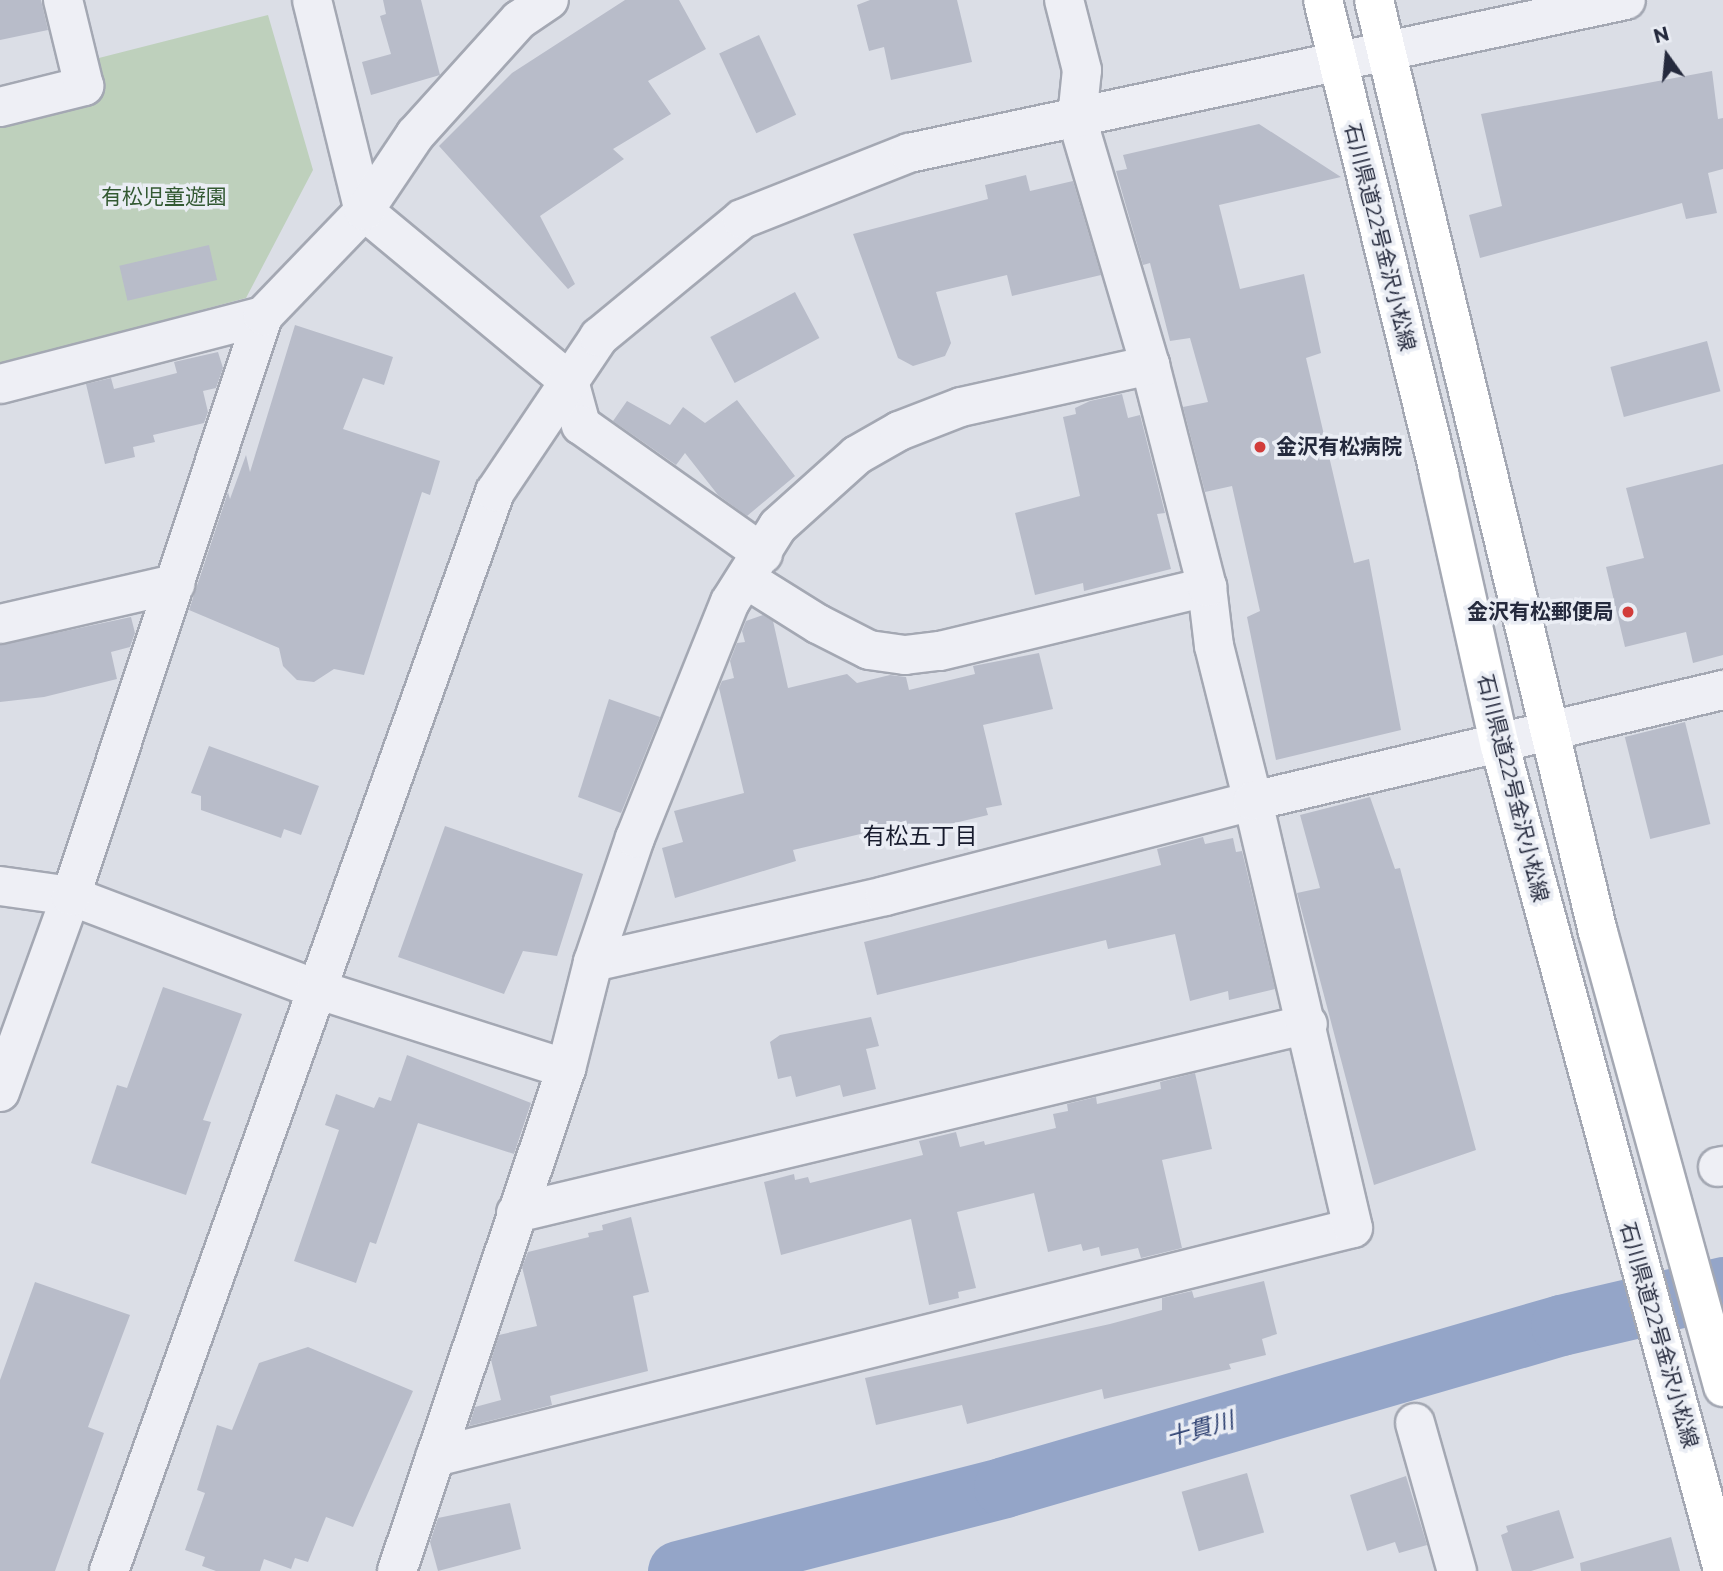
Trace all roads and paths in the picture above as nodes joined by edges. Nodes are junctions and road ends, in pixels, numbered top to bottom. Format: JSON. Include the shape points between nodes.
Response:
{"nodes":[{"id":1,"x":63,"y":0,"type":"edge"},
{"id":2,"x":312,"y":0,"type":"edge"},
{"id":3,"x":549,"y":0,"type":"edge"},
{"id":4,"x":1064,"y":0,"type":"edge"},
{"id":5,"x":1324,"y":0,"type":"edge"},
{"id":6,"x":1374,"y":0,"type":"edge"},
{"id":7,"x":1626,"y":0,"type":"edge"},
{"id":8,"x":1386,"y":51,"type":"junction"},
{"id":9,"x":1338,"y":62,"type":"junction"},
{"id":10,"x":0,"y":107,"type":"edge"},
{"id":11,"x":1077,"y":118,"type":"junction"},
{"id":12,"x":364,"y":211,"type":"junction"},
{"id":13,"x":263,"y":316,"type":"junction"},
{"id":14,"x":1150,"y":365,"type":"junction"},
{"id":15,"x":569,"y":381,"type":"junction"},
{"id":16,"x":0,"y":384,"type":"edge"},
{"id":17,"x":755,"y":566,"type":"junction"},
{"id":18,"x":175,"y":584,"type":"junction"},
{"id":19,"x":1207,"y":587,"type":"junction"},
{"id":20,"x":0,"y":624,"type":"edge"},
{"id":21,"x":1723,"y":691,"type":"edge"},
{"id":22,"x":1552,"y":732,"type":"junction"},
{"id":23,"x":1500,"y":746,"type":"junction"},
{"id":24,"x":1253,"y":801,"type":"junction"},
{"id":25,"x":0,"y":886,"type":"edge"},
{"id":26,"x":71,"y":896,"type":"junction"},
{"id":27,"x":593,"y":962,"type":"junction"},
{"id":28,"x":316,"y":989,"type":"junction"},
{"id":29,"x":1308,"y":1024,"type":"junction"},
{"id":30,"x":566,"y":1069,"type":"junction"},
{"id":31,"x":0,"y":1092,"type":"edge"},
{"id":32,"x":516,"y":1213,"type":"junction"},
{"id":33,"x":1723,"y":1387,"type":"edge"},
{"id":34,"x":1415,"y":1423,"type":"dead end"},
{"id":35,"x":435,"y":1457,"type":"junction"},
{"id":36,"x":1450,"y":1569,"type":"edge"},
{"id":37,"x":1723,"y":1570,"type":"edge"},
{"id":38,"x":108,"y":1571,"type":"edge"},
{"id":39,"x":397,"y":1571,"type":"edge"}],
"edges":[{"from":1,"to":10,"type":"street","via":[[84,86]]},
{"from":2,"to":12,"type":"street"},
{"from":3,"to":12,"type":"street","via":[[519,20],[415,135]]},
{"from":4,"to":11,"type":"street","via":[[1082,70]]},
{"from":5,"to":9,"type":"main road","name":"石川県道22号金沢小松線"},
{"from":6,"to":8,"type":"main road"},
{"from":7,"to":8,"type":"street"},
{"from":8,"to":9,"type":"street"},
{"from":8,"to":22,"type":"main road"},
{"from":9,"to":11,"type":"street"},
{"from":9,"to":23,"type":"main road","name":"石川県道22号金沢小松線"},
{"from":11,"to":14,"type":"street"},
{"from":11,"to":15,"type":"street","via":[[909,153],[742,219],[599,337]]},
{"from":12,"to":13,"type":"street"},
{"from":12,"to":15,"type":"street"},
{"from":13,"to":16,"type":"street"},
{"from":13,"to":18,"type":"street"},
{"from":14,"to":17,"type":"street","via":[[961,407],[899,432],[857,455],[778,526]]},
{"from":14,"to":19,"type":"street"},
{"from":15,"to":17,"type":"street","via":[[581,425]]},
{"from":15,"to":28,"type":"street","via":[[495,492]]},
{"from":17,"to":19,"type":"street","via":[[818,624],[869,650],[905,655],[940,651]]},
{"from":17,"to":27,"type":"street","via":[[720,627],[635,838]]},
{"from":18,"to":20,"type":"street"},
{"from":18,"to":26,"type":"street"},
{"from":19,"to":24,"type":"street","via":[[1214,646]]},
{"from":21,"to":22,"type":"street"},
{"from":22,"to":23,"type":"street"},
{"from":22,"to":33,"type":"main road","via":[[1598,932]]},
{"from":23,"to":24,"type":"street"},
{"from":23,"to":37,"type":"main road","name":"石川県道22号金沢小松線"},
{"from":24,"to":27,"type":"street","via":[[885,896]]},
{"from":24,"to":29,"type":"street"},
{"from":25,"to":26,"type":"street"},
{"from":26,"to":28,"type":"street"},
{"from":26,"to":31,"type":"street"},
{"from":27,"to":30,"type":"street"},
{"from":28,"to":30,"type":"street"},
{"from":28,"to":38,"type":"street"},
{"from":29,"to":32,"type":"street"},
{"from":29,"to":35,"type":"street","via":[[1353,1228]]},
{"from":30,"to":32,"type":"street"},
{"from":32,"to":35,"type":"street"},
{"from":34,"to":36,"type":"street"},
{"from":35,"to":39,"type":"street"}]}
